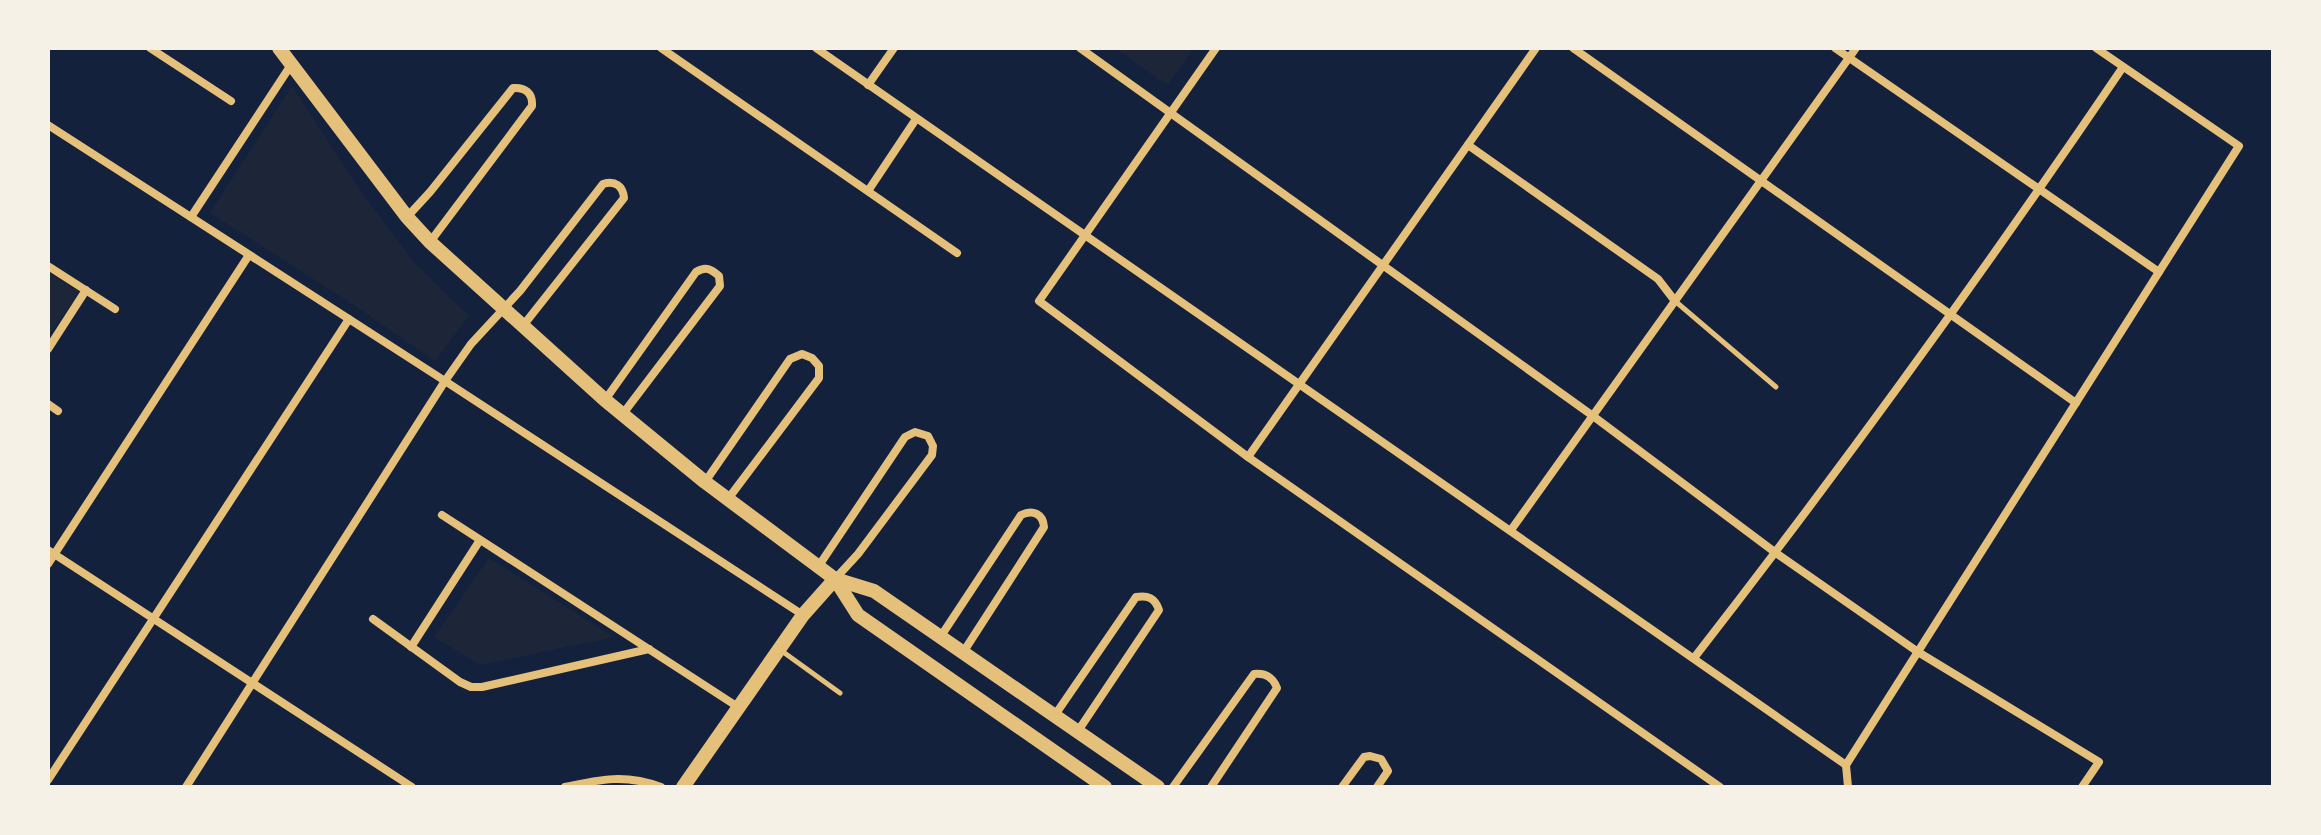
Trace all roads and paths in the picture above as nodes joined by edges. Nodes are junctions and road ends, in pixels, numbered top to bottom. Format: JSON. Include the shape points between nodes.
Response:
{"nodes":[{"id":1,"x":150,"y":48,"type":"edge"},
{"id":2,"x":279,"y":48,"type":"edge"},
{"id":3,"x":661,"y":48,"type":"edge"},
{"id":4,"x":816,"y":48,"type":"edge"},
{"id":5,"x":894,"y":48,"type":"edge"},
{"id":6,"x":1080,"y":48,"type":"edge"},
{"id":7,"x":1216,"y":48,"type":"edge"},
{"id":8,"x":1536,"y":48,"type":"edge"},
{"id":9,"x":1573,"y":48,"type":"edge"},
{"id":10,"x":1835,"y":48,"type":"edge"},
{"id":11,"x":1856,"y":48,"type":"edge"},
{"id":12,"x":2096,"y":48,"type":"edge"},
{"id":13,"x":1849,"y":58,"type":"junction"},
{"id":14,"x":291,"y":65,"type":"junction"},
{"id":15,"x":2123,"y":67,"type":"junction"},
{"id":16,"x":868,"y":85,"type":"junction"},
{"id":17,"x":231,"y":101,"type":"dead end"},
{"id":18,"x":1172,"y":112,"type":"junction"},
{"id":19,"x":916,"y":119,"type":"junction"},
{"id":20,"x":48,"y":125,"type":"edge"},
{"id":21,"x":1468,"y":145,"type":"junction"},
{"id":22,"x":1761,"y":181,"type":"junction"},
{"id":23,"x":868,"y":191,"type":"junction"},
{"id":24,"x":2039,"y":191,"type":"junction"},
{"id":25,"x":191,"y":217,"type":"junction"},
{"id":26,"x":407,"y":217,"type":"junction"},
{"id":27,"x":1084,"y":237,"type":"junction"},
{"id":28,"x":430,"y":242,"type":"junction"},
{"id":29,"x":957,"y":253,"type":"dead end"},
{"id":30,"x":249,"y":255,"type":"junction"},
{"id":31,"x":1383,"y":265,"type":"junction"},
{"id":32,"x":48,"y":266,"type":"edge"},
{"id":33,"x":2159,"y":272,"type":"junction"},
{"id":34,"x":86,"y":290,"type":"junction"},
{"id":35,"x":1675,"y":301,"type":"junction"},
{"id":36,"x":115,"y":309,"type":"dead end"},
{"id":37,"x":502,"y":309,"type":"junction"},
{"id":38,"x":1952,"y":315,"type":"junction"},
{"id":39,"x":349,"y":319,"type":"junction"},
{"id":40,"x":522,"y":327,"type":"junction"},
{"id":41,"x":48,"y":349,"type":"edge"},
{"id":42,"x":445,"y":381,"type":"junction"},
{"id":43,"x":1300,"y":384,"type":"junction"},
{"id":44,"x":1776,"y":387,"type":"dead end"},
{"id":45,"x":605,"y":400,"type":"junction"},
{"id":46,"x":2076,"y":403,"type":"junction"},
{"id":47,"x":48,"y":404,"type":"edge"},
{"id":48,"x":58,"y":411,"type":"dead end"},
{"id":49,"x":622,"y":415,"type":"junction"},
{"id":50,"x":1593,"y":416,"type":"junction"},
{"id":51,"x":1248,"y":457,"type":"junction"},
{"id":52,"x":705,"y":482,"type":"junction"},
{"id":53,"x":728,"y":499,"type":"junction"},
{"id":54,"x":442,"y":515,"type":"dead end"},
{"id":55,"x":1511,"y":530,"type":"junction"},
{"id":56,"x":480,"y":540,"type":"junction"},
{"id":57,"x":51,"y":552,"type":"edge"},
{"id":58,"x":1776,"y":553,"type":"junction"},
{"id":59,"x":48,"y":564,"type":"edge"},
{"id":60,"x":818,"y":567,"type":"junction"},
{"id":61,"x":835,"y":579,"type":"junction"},
{"id":62,"x":803,"y":615,"type":"junction"},
{"id":63,"x":154,"y":619,"type":"junction"},
{"id":64,"x":373,"y":619,"type":"dead end"},
{"id":65,"x":941,"y":636,"type":"junction"},
{"id":66,"x":411,"y":647,"type":"junction"},
{"id":67,"x":779,"y":648,"type":"junction"},
{"id":68,"x":649,"y":649,"type":"junction"},
{"id":69,"x":964,"y":651,"type":"junction"},
{"id":70,"x":1918,"y":652,"type":"junction"},
{"id":71,"x":1694,"y":658,"type":"junction"},
{"id":72,"x":254,"y":682,"type":"junction"},
{"id":73,"x":840,"y":693,"type":"dead end"},
{"id":74,"x":738,"y":707,"type":"junction"},
{"id":75,"x":1055,"y":715,"type":"junction"},
{"id":76,"x":1078,"y":731,"type":"junction"},
{"id":77,"x":1846,"y":765,"type":"junction"},
{"id":78,"x":48,"y":780,"type":"edge"},
{"id":79,"x":1175,"y":784,"type":"edge"},
{"id":80,"x":186,"y":787,"type":"edge"},
{"id":81,"x":412,"y":787,"type":"edge"},
{"id":82,"x":565,"y":787,"type":"edge"},
{"id":83,"x":661,"y":787,"type":"edge"},
{"id":84,"x":683,"y":787,"type":"edge"},
{"id":85,"x":1105,"y":787,"type":"edge"},
{"id":86,"x":1158,"y":787,"type":"edge"},
{"id":87,"x":1211,"y":787,"type":"edge"},
{"id":88,"x":1342,"y":787,"type":"edge"},
{"id":89,"x":1377,"y":787,"type":"edge"},
{"id":90,"x":1720,"y":787,"type":"edge"},
{"id":91,"x":1848,"y":787,"type":"edge"},
{"id":92,"x":2082,"y":787,"type":"edge"}],
"edges":[{"from":1,"to":17,"type":"street"},
{"from":2,"to":14,"type":"street"},
{"from":3,"to":23,"type":"street"},
{"from":4,"to":16,"type":"street"},
{"from":5,"to":16,"type":"street"},
{"from":6,"to":18,"type":"street"},
{"from":7,"to":18,"type":"street"},
{"from":8,"to":21,"type":"street"},
{"from":9,"to":22,"type":"street"},
{"from":10,"to":13,"type":"street"},
{"from":11,"to":13,"type":"street"},
{"from":12,"to":15,"type":"street"},
{"from":13,"to":22,"type":"street"},
{"from":13,"to":24,"type":"street"},
{"from":14,"to":25,"type":"street"},
{"from":14,"to":26,"type":"street"},
{"from":15,"to":24,"type":"street"},
{"from":15,"to":33,"type":"street","via":[[2239,146]]},
{"from":16,"to":19,"type":"street"},
{"from":18,"to":27,"type":"street"},
{"from":18,"to":31,"type":"street"},
{"from":19,"to":23,"type":"street"},
{"from":19,"to":27,"type":"street"},
{"from":20,"to":25,"type":"street"},
{"from":21,"to":31,"type":"street"},
{"from":21,"to":35,"type":"street","via":[[1658,279]]},
{"from":22,"to":35,"type":"street"},
{"from":22,"to":38,"type":"street"},
{"from":23,"to":29,"type":"street"},
{"from":24,"to":33,"type":"street"},
{"from":24,"to":38,"type":"street"},
{"from":25,"to":30,"type":"street"},
{"from":26,"to":28,"type":"street"},
{"from":26,"to":28,"type":"street","via":[[513,88],[529,92],[532,106]]},
{"from":27,"to":43,"type":"street"},
{"from":27,"to":51,"type":"street","via":[[1039,301]]},
{"from":28,"to":37,"type":"street"},
{"from":30,"to":39,"type":"street"},
{"from":30,"to":57,"type":"street"},
{"from":31,"to":43,"type":"street"},
{"from":31,"to":50,"type":"street"},
{"from":32,"to":34,"type":"street"},
{"from":33,"to":46,"type":"street"},
{"from":34,"to":36,"type":"street"},
{"from":34,"to":41,"type":"street"},
{"from":35,"to":44,"type":"lane"},
{"from":35,"to":50,"type":"street"},
{"from":37,"to":40,"type":"street"},
{"from":37,"to":40,"type":"street","via":[[603,184],[618,184],[624,198]]},
{"from":37,"to":42,"type":"street"},
{"from":38,"to":46,"type":"street"},
{"from":38,"to":58,"type":"street"},
{"from":39,"to":42,"type":"street"},
{"from":39,"to":63,"type":"street"},
{"from":40,"to":45,"type":"street"},
{"from":42,"to":62,"type":"street"},
{"from":42,"to":72,"type":"street"},
{"from":43,"to":51,"type":"street"},
{"from":43,"to":55,"type":"street"},
{"from":45,"to":49,"type":"street"},
{"from":45,"to":49,"type":"street","via":[[696,272],[711,269],[720,286]]},
{"from":46,"to":70,"type":"street"},
{"from":47,"to":48,"type":"street"},
{"from":49,"to":52,"type":"street"},
{"from":50,"to":55,"type":"street"},
{"from":50,"to":58,"type":"street"},
{"from":51,"to":90,"type":"street"},
{"from":52,"to":53,"type":"street"},
{"from":52,"to":53,"type":"street","via":[[790,359],[802,354],[812,358],[819,378]]},
{"from":53,"to":60,"type":"street"},
{"from":54,"to":56,"type":"street"},
{"from":55,"to":71,"type":"street"},
{"from":56,"to":66,"type":"street"},
{"from":56,"to":68,"type":"street"},
{"from":57,"to":59,"type":"street"},
{"from":57,"to":63,"type":"street"},
{"from":58,"to":70,"type":"street"},
{"from":58,"to":71,"type":"street"},
{"from":60,"to":61,"type":"street"},
{"from":60,"to":61,"type":"street","via":[[905,437],[915,432],[928,436],[932,455]]},
{"from":61,"to":62,"type":"street"},
{"from":61,"to":65,"type":"street","via":[[874,591]]},
{"from":61,"to":85,"type":"street","via":[[858,615]]},
{"from":62,"to":67,"type":"street"},
{"from":63,"to":72,"type":"street"},
{"from":63,"to":78,"type":"street"},
{"from":64,"to":66,"type":"street"},
{"from":65,"to":69,"type":"street"},
{"from":65,"to":69,"type":"street","via":[[1021,515],[1037,513],[1044,527]]},
{"from":66,"to":68,"type":"street","via":[[471,687]]},
{"from":67,"to":73,"type":"lane"},
{"from":67,"to":74,"type":"street"},
{"from":68,"to":74,"type":"street"},
{"from":69,"to":75,"type":"street"},
{"from":70,"to":77,"type":"street"},
{"from":70,"to":92,"type":"street","via":[[2099,762]]},
{"from":71,"to":77,"type":"street"},
{"from":72,"to":80,"type":"street"},
{"from":72,"to":81,"type":"street"},
{"from":74,"to":84,"type":"street"},
{"from":75,"to":76,"type":"street"},
{"from":75,"to":76,"type":"street","via":[[1136,597],[1151,597],[1159,610]]},
{"from":76,"to":86,"type":"street"},
{"from":77,"to":91,"type":"street"},
{"from":79,"to":87,"type":"street","via":[[1254,674],[1268,676],[1277,688]]},
{"from":82,"to":83,"type":"street","via":[[618,777]]},
{"from":88,"to":89,"type":"street","via":[[1370,756],[1381,759],[1388,771]]}]}
